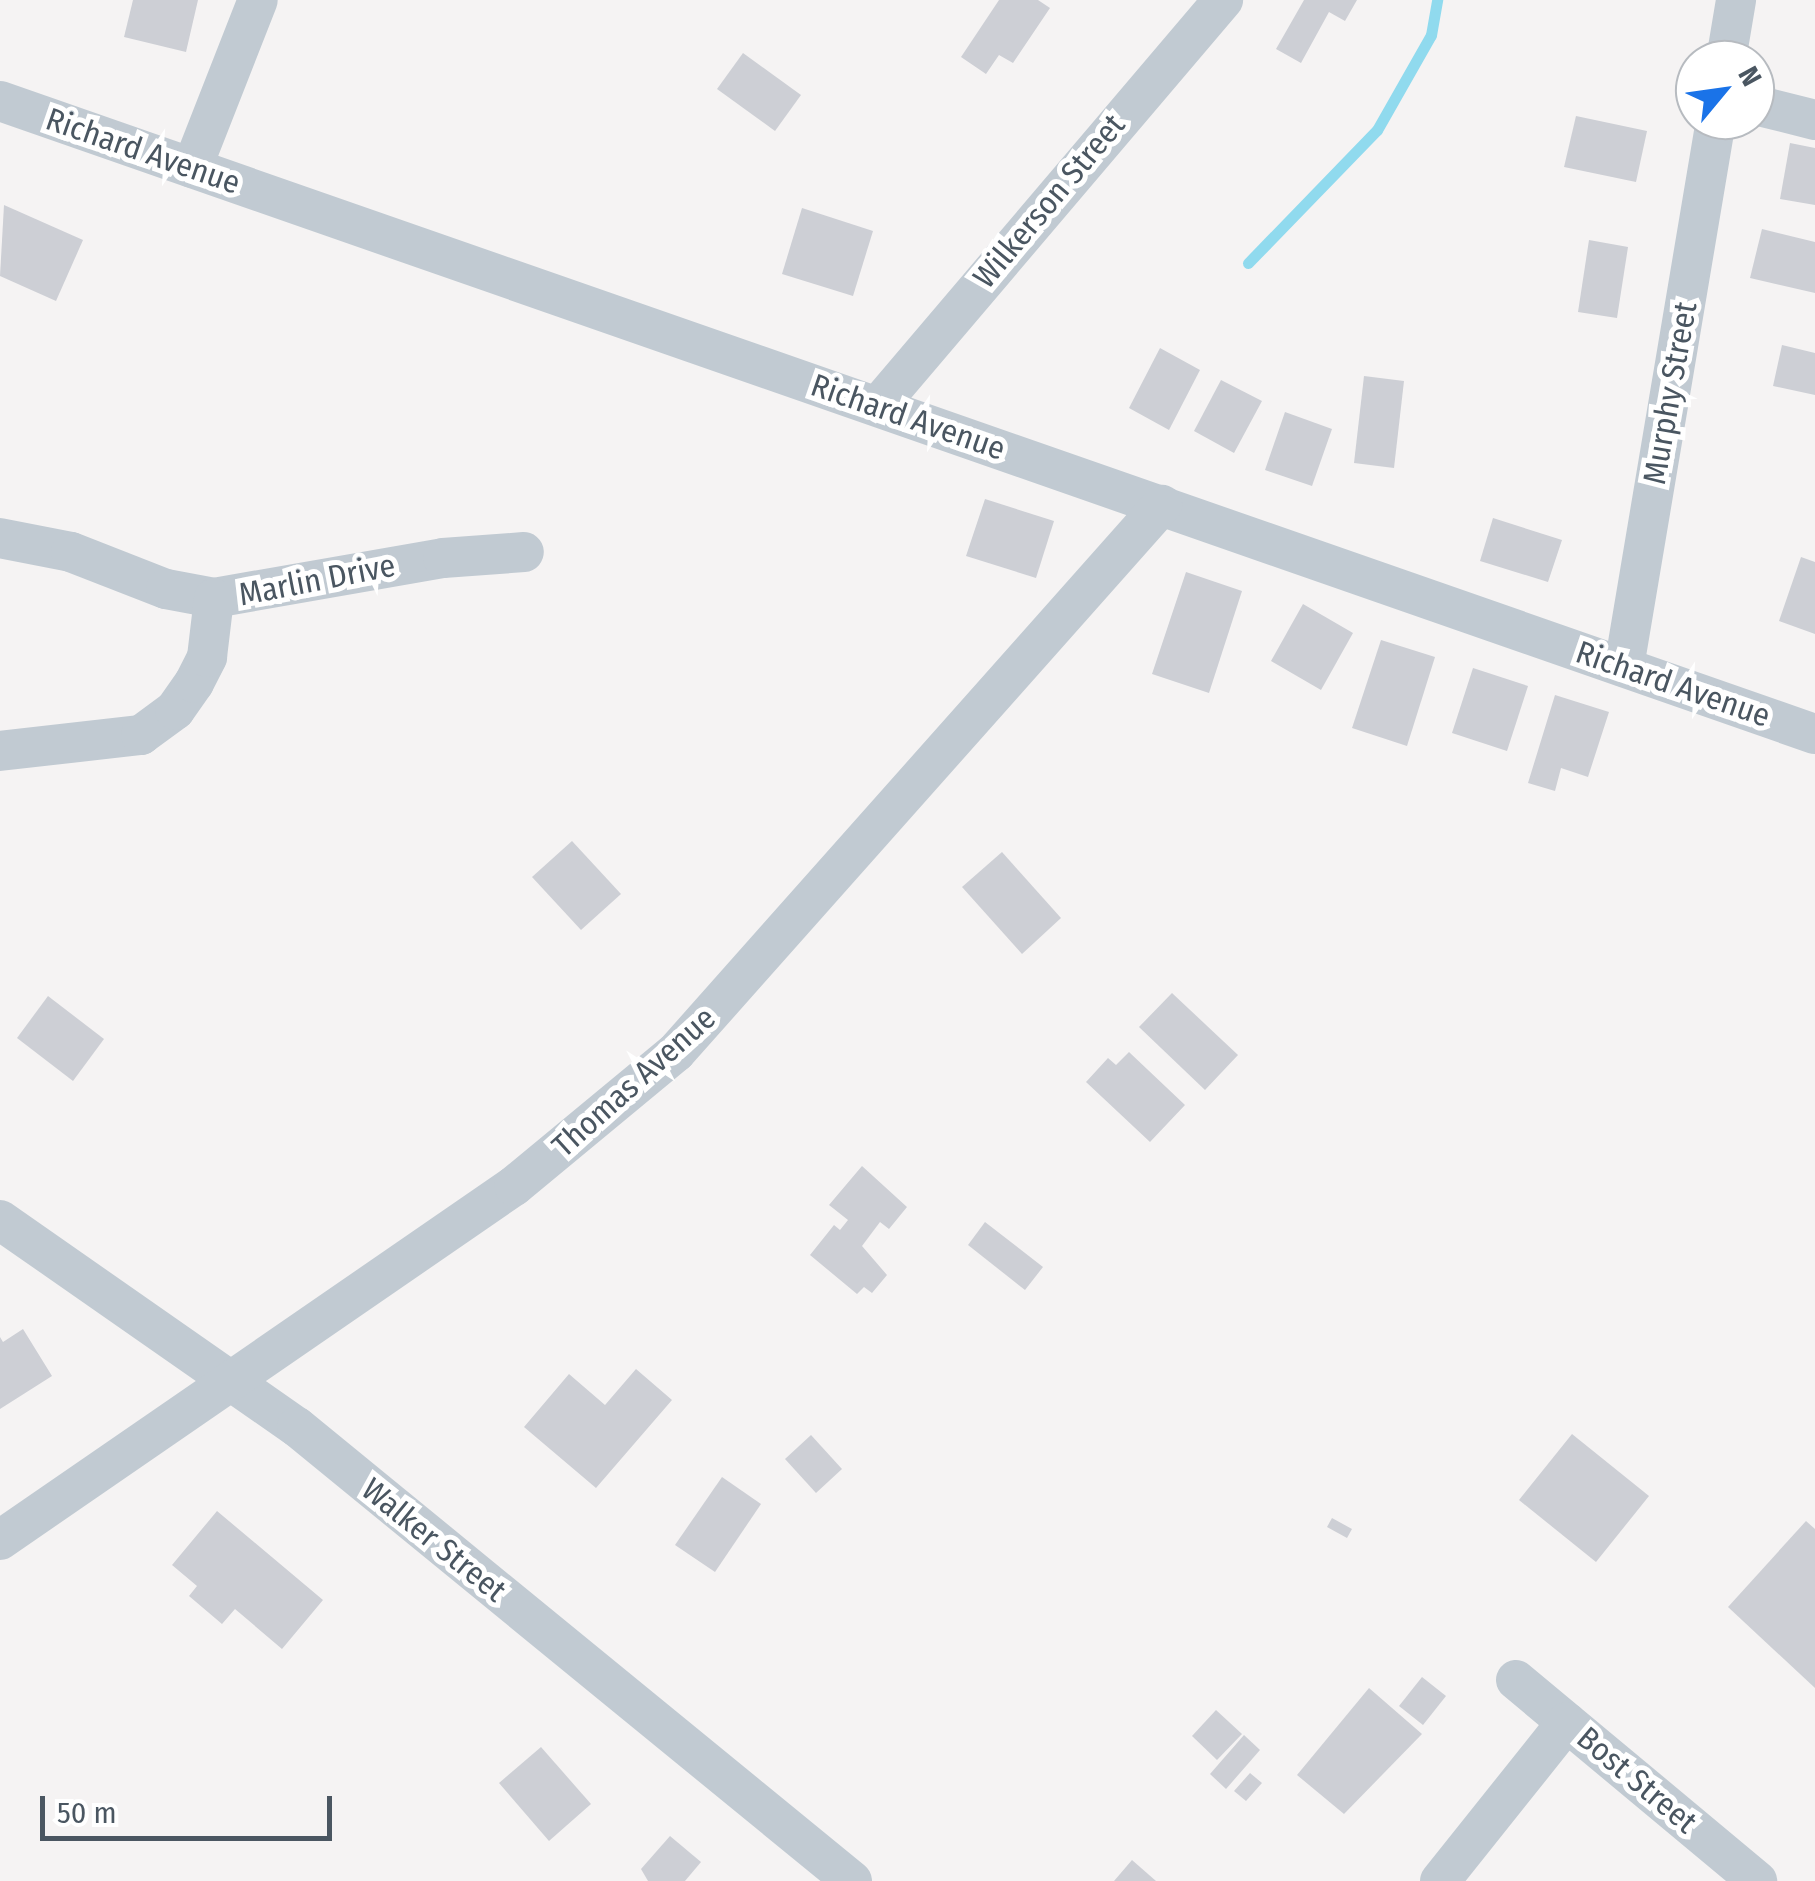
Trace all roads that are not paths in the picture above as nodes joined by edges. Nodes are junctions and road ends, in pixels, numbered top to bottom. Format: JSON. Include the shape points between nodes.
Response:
{"nodes":[{"id":1,"x":258,"y":0,"type":"edge"},
{"id":2,"x":1223,"y":0,"type":"edge"},
{"id":3,"x":1736,"y":0,"type":"edge"},
{"id":4,"x":1729,"y":40,"type":"edge"},
{"id":5,"x":0,"y":101,"type":"edge"},
{"id":6,"x":1775,"y":111,"type":"edge"},
{"id":7,"x":1815,"y":120,"type":"edge"},
{"id":8,"x":1713,"y":140,"type":"edge"},
{"id":9,"x":192,"y":168,"type":"junction"},
{"id":10,"x":878,"y":406,"type":"junction"},
{"id":11,"x":1162,"y":505,"type":"junction"},
{"id":12,"x":0,"y":538,"type":"edge"},
{"id":13,"x":524,"y":552,"type":"dead end"},
{"id":14,"x":214,"y":598,"type":"junction"},
{"id":15,"x":1624,"y":666,"type":"junction"},
{"id":16,"x":1815,"y":734,"type":"edge"},
{"id":17,"x":0,"y":751,"type":"edge"},
{"id":18,"x":0,"y":1220,"type":"edge"},
{"id":19,"x":227,"y":1380,"type":"junction"},
{"id":20,"x":0,"y":1540,"type":"edge"},
{"id":21,"x":1516,"y":1680,"type":"dead end"},
{"id":22,"x":1567,"y":1722,"type":"junction"},
{"id":23,"x":852,"y":1881,"type":"edge"},
{"id":24,"x":1440,"y":1881,"type":"edge"},
{"id":25,"x":1757,"y":1881,"type":"edge"}],
"edges":[{"from":1,"to":9,"type":"street"},
{"from":2,"to":10,"type":"street","name":"Wilkerson Street"},
{"from":3,"to":4,"type":"street"},
{"from":5,"to":9,"type":"street","name":"Richard Avenue"},
{"from":6,"to":7,"type":"street"},
{"from":8,"to":15,"type":"street","name":"Murphy Street"},
{"from":9,"to":10,"type":"street","name":"Richard Avenue"},
{"from":10,"to":11,"type":"street","name":"Richard Avenue"},
{"from":11,"to":15,"type":"street","name":"Richard Avenue"},
{"from":11,"to":19,"type":"street","name":"Thomas Avenue","via":[[676,1052],[514,1186]]},
{"from":12,"to":14,"type":"street","name":"Marlin Drive","via":[[71,552],[166,589]]},
{"from":13,"to":14,"type":"street","name":"Marlin Drive","via":[[393,566]]},
{"from":14,"to":17,"type":"street","via":[[206,657],[194,683],[175,710],[141,735]]},
{"from":15,"to":16,"type":"street","name":"Richard Avenue"},
{"from":18,"to":19,"type":"street","name":"Walker Street"},
{"from":19,"to":20,"type":"street","name":"Thomas Avenue"},
{"from":19,"to":23,"type":"street","name":"Walker Street","via":[[297,1428]]},
{"from":21,"to":22,"type":"street","name":"Bost Street"},
{"from":22,"to":24,"type":"street"},
{"from":22,"to":25,"type":"street","name":"Bost Street"}]}
